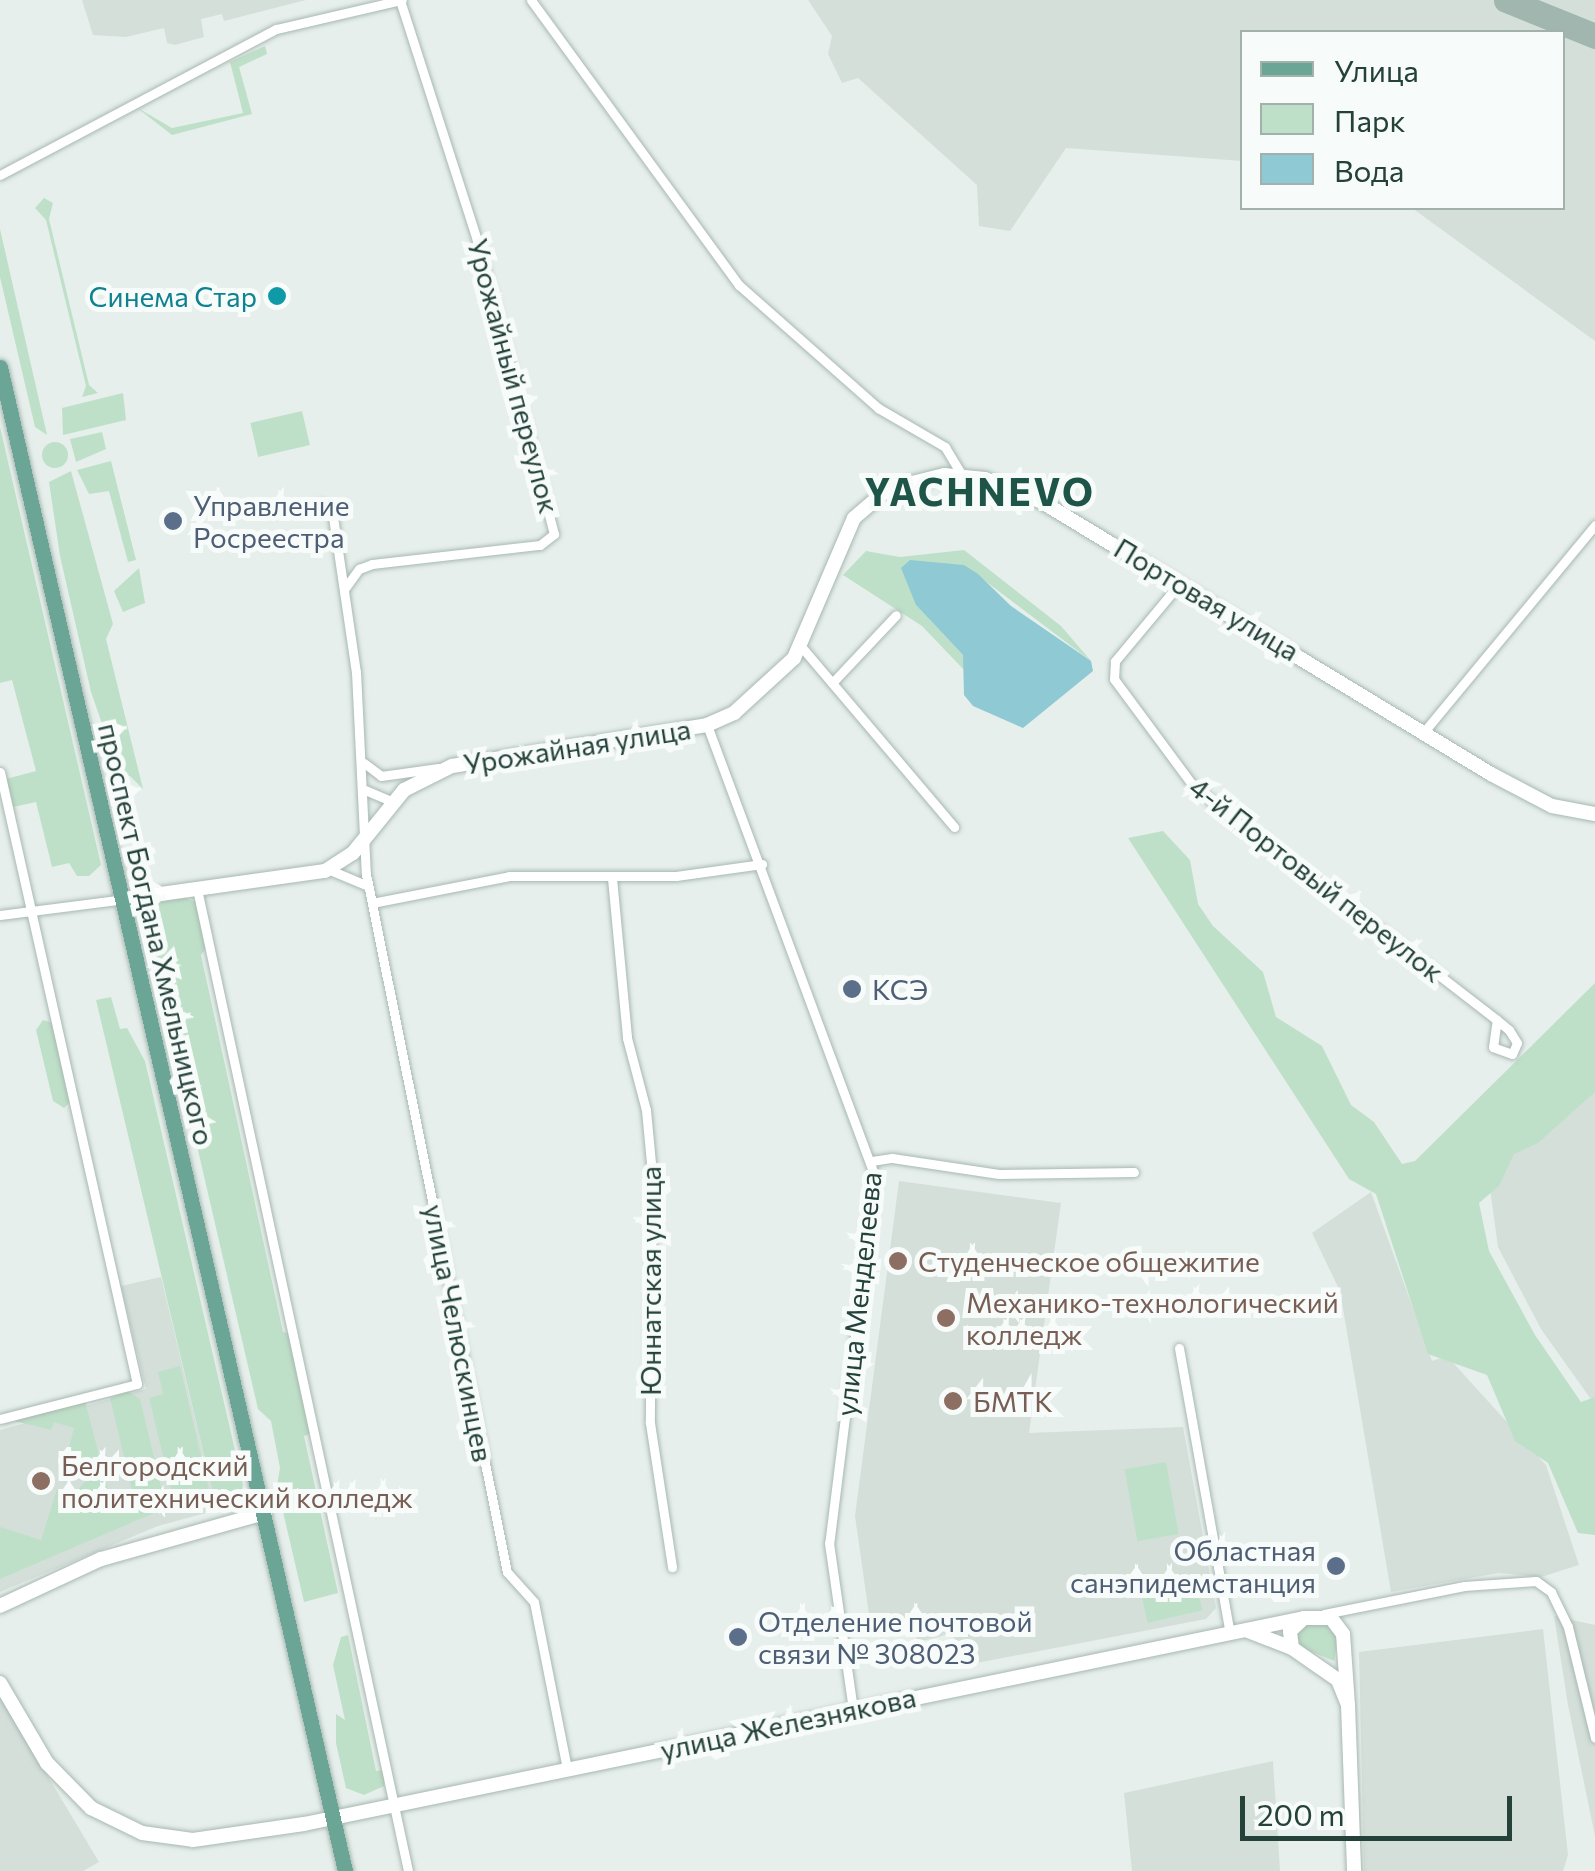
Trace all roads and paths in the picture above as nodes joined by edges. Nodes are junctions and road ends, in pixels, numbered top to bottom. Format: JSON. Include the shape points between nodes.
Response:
{"nodes":[{"id":1,"x":401,"y":0,"type":"edge"},
{"id":2,"x":531,"y":0,"type":"edge"},
{"id":3,"x":0,"y":175,"type":"edge"},
{"id":4,"x":0,"y":366,"type":"edge"},
{"id":5,"x":962,"y":474,"type":"junction"},
{"id":6,"x":321,"y":504,"type":"dead end"},
{"id":7,"x":1595,"y":524,"type":"edge"},
{"id":8,"x":1181,"y":581,"type":"junction"},
{"id":9,"x":344,"y":590,"type":"junction"},
{"id":10,"x":896,"y":615,"type":"dead end"},
{"id":11,"x":799,"y":644,"type":"junction"},
{"id":12,"x":832,"y":683,"type":"junction"},
{"id":13,"x":706,"y":725,"type":"junction"},
{"id":14,"x":1423,"y":732,"type":"junction"},
{"id":15,"x":363,"y":760,"type":"junction"},
{"id":16,"x":452,"y":766,"type":"junction"},
{"id":17,"x":0,"y":772,"type":"edge"},
{"id":18,"x":365,"y":790,"type":"junction"},
{"id":19,"x":391,"y":801,"type":"junction"},
{"id":20,"x":1595,"y":814,"type":"edge"},
{"id":21,"x":954,"y":827,"type":"dead end"},
{"id":22,"x":366,"y":831,"type":"junction"},
{"id":23,"x":346,"y":860,"type":"junction"},
{"id":24,"x":762,"y":864,"type":"junction"},
{"id":25,"x":325,"y":870,"type":"junction"},
{"id":26,"x":612,"y":878,"type":"junction"},
{"id":27,"x":367,"y":880,"type":"junction"},
{"id":28,"x":197,"y":889,"type":"junction"},
{"id":29,"x":125,"y":900,"type":"junction"},
{"id":30,"x":372,"y":903,"type":"junction"},
{"id":31,"x":31,"y":908,"type":"junction"},
{"id":32,"x":0,"y":916,"type":"edge"},
{"id":33,"x":1496,"y":1020,"type":"dead end"},
{"id":34,"x":872,"y":1162,"type":"junction"},
{"id":35,"x":1134,"y":1172,"type":"dead end"},
{"id":36,"x":1179,"y":1348,"type":"dead end"},
{"id":37,"x":0,"y":1419,"type":"edge"},
{"id":38,"x":265,"y":1512,"type":"junction"},
{"id":39,"x":672,"y":1567,"type":"dead end"},
{"id":40,"x":0,"y":1606,"type":"edge"},
{"id":41,"x":1361,"y":1608,"type":"junction"},
{"id":42,"x":1311,"y":1616,"type":"junction"},
{"id":43,"x":1236,"y":1632,"type":"junction"},
{"id":44,"x":1343,"y":1634,"type":"junction"},
{"id":45,"x":1292,"y":1648,"type":"junction"},
{"id":46,"x":1345,"y":1652,"type":"junction"},
{"id":47,"x":1323,"y":1667,"type":"junction"},
{"id":48,"x":0,"y":1683,"type":"edge"},
{"id":49,"x":1348,"y":1705,"type":"junction"},
{"id":50,"x":853,"y":1710,"type":"junction"},
{"id":51,"x":1595,"y":1738,"type":"edge"},
{"id":52,"x":567,"y":1769,"type":"junction"},
{"id":53,"x":394,"y":1804,"type":"junction"},
{"id":54,"x":333,"y":1817,"type":"junction"},
{"id":55,"x":345,"y":1871,"type":"edge"},
{"id":56,"x":408,"y":1871,"type":"edge"},
{"id":57,"x":1354,"y":1871,"type":"edge"}],
"edges":[{"from":1,"to":3,"type":"street","via":[[276,30]]},
{"from":1,"to":9,"type":"street","name":"Урожайный переулок","via":[[477,240],[554,534],[540,545],[372,564]]},
{"from":2,"to":5,"type":"street","name":"Портовая улица","via":[[739,285],[878,408],[945,447]]},
{"from":4,"to":29,"type":"main road","name":"проспект Богдана Хмельницкого"},
{"from":5,"to":8,"type":"street","name":"Портовая улица","via":[[1042,502]]},
{"from":5,"to":11,"type":"street","name":"Урожайная улица","via":[[906,481],[854,518]]},
{"from":6,"to":9,"type":"street","via":[[332,510]]},
{"from":7,"to":14,"type":"street"},
{"from":8,"to":14,"type":"street","name":"Портовая улица"},
{"from":8,"to":33,"type":"street","name":"4-й Портовый переулок","via":[[1115,661],[1114,679],[1191,783]]},
{"from":9,"to":15,"type":"street"},
{"from":10,"to":12,"type":"street"},
{"from":11,"to":12,"type":"street"},
{"from":11,"to":13,"type":"street","name":"Урожайная улица","via":[[761,695]]},
{"from":12,"to":21,"type":"street"},
{"from":13,"to":16,"type":"street","name":"Урожайная улица"},
{"from":13,"to":24,"type":"street","name":"улица Менделеева"},
{"from":14,"to":20,"type":"street","name":"Портовая улица","via":[[1552,806]]},
{"from":15,"to":16,"type":"street","via":[[381,776]]},
{"from":15,"to":18,"type":"street","name":"улица Челюскинцев"},
{"from":16,"to":19,"type":"street","name":"Урожайная улица"},
{"from":17,"to":31,"type":"street"},
{"from":18,"to":19,"type":"street"},
{"from":18,"to":22,"type":"street","name":"улица Челюскинцев"},
{"from":19,"to":22,"type":"street","name":"Урожайная улица"},
{"from":22,"to":23,"type":"street","name":"Урожайная улица"},
{"from":22,"to":27,"type":"street","name":"улица Челюскинцев"},
{"from":23,"to":25,"type":"street","name":"Урожайная улица"},
{"from":23,"to":27,"type":"street"},
{"from":24,"to":26,"type":"street"},
{"from":24,"to":34,"type":"street","name":"улица Менделеева"},
{"from":25,"to":27,"type":"street"},
{"from":25,"to":28,"type":"street","name":"Урожайная улица"},
{"from":26,"to":30,"type":"street","via":[[508,876]]},
{"from":26,"to":39,"type":"street","name":"Юннатская улица","via":[[627,1038],[646,1110],[652,1173],[650,1423]]},
{"from":27,"to":30,"type":"street","name":"улица Челюскинцев"},
{"from":28,"to":29,"type":"street","name":"Урожайная улица"},
{"from":28,"to":53,"type":"street"},
{"from":29,"to":31,"type":"street"},
{"from":29,"to":38,"type":"main road","name":"проспект Богдана Хмельницкого"},
{"from":30,"to":52,"type":"street","name":"улица Челюскинцев","via":[[507,1572],[534,1602]]},
{"from":31,"to":32,"type":"street"},
{"from":31,"to":37,"type":"street","via":[[137,1384]]},
{"from":34,"to":35,"type":"street","via":[[892,1158],[999,1174]]},
{"from":34,"to":50,"type":"street","name":"улица Менделеева","via":[[876,1176],[829,1542]]},
{"from":36,"to":43,"type":"street"},
{"from":38,"to":40,"type":"street","via":[[101,1560]]},
{"from":38,"to":54,"type":"main road","name":"проспект Богдана Хмельницкого"},
{"from":41,"to":42,"type":"street","name":"улица Железнякова"},
{"from":41,"to":44,"type":"street"},
{"from":41,"to":51,"type":"street","name":"улица Железнякова","via":[[1502,1580],[1543,1584],[1568,1627]]},
{"from":42,"to":43,"type":"street","name":"улица Железнякова"},
{"from":42,"to":44,"type":"street","via":[[1339,1624]]},
{"from":42,"to":45,"type":"street","via":[[1290,1631]]},
{"from":43,"to":45,"type":"street"},
{"from":43,"to":50,"type":"street","name":"улица Железнякова"},
{"from":44,"to":46,"type":"street"},
{"from":45,"to":47,"type":"street"},
{"from":46,"to":47,"type":"street","via":[[1336,1665]]},
{"from":46,"to":49,"type":"street"},
{"from":47,"to":49,"type":"street"},
{"from":48,"to":54,"type":"street","name":"улица Железнякова","via":[[66,1787],[114,1824],[193,1840]]},
{"from":49,"to":57,"type":"street"},
{"from":50,"to":52,"type":"street","name":"улица Железнякова"},
{"from":52,"to":53,"type":"street","name":"улица Железнякова"},
{"from":53,"to":54,"type":"street","name":"улица Железнякова"},
{"from":53,"to":56,"type":"street"},
{"from":54,"to":55,"type":"main road","name":"проспект Богдана Хмельницкого"}]}
